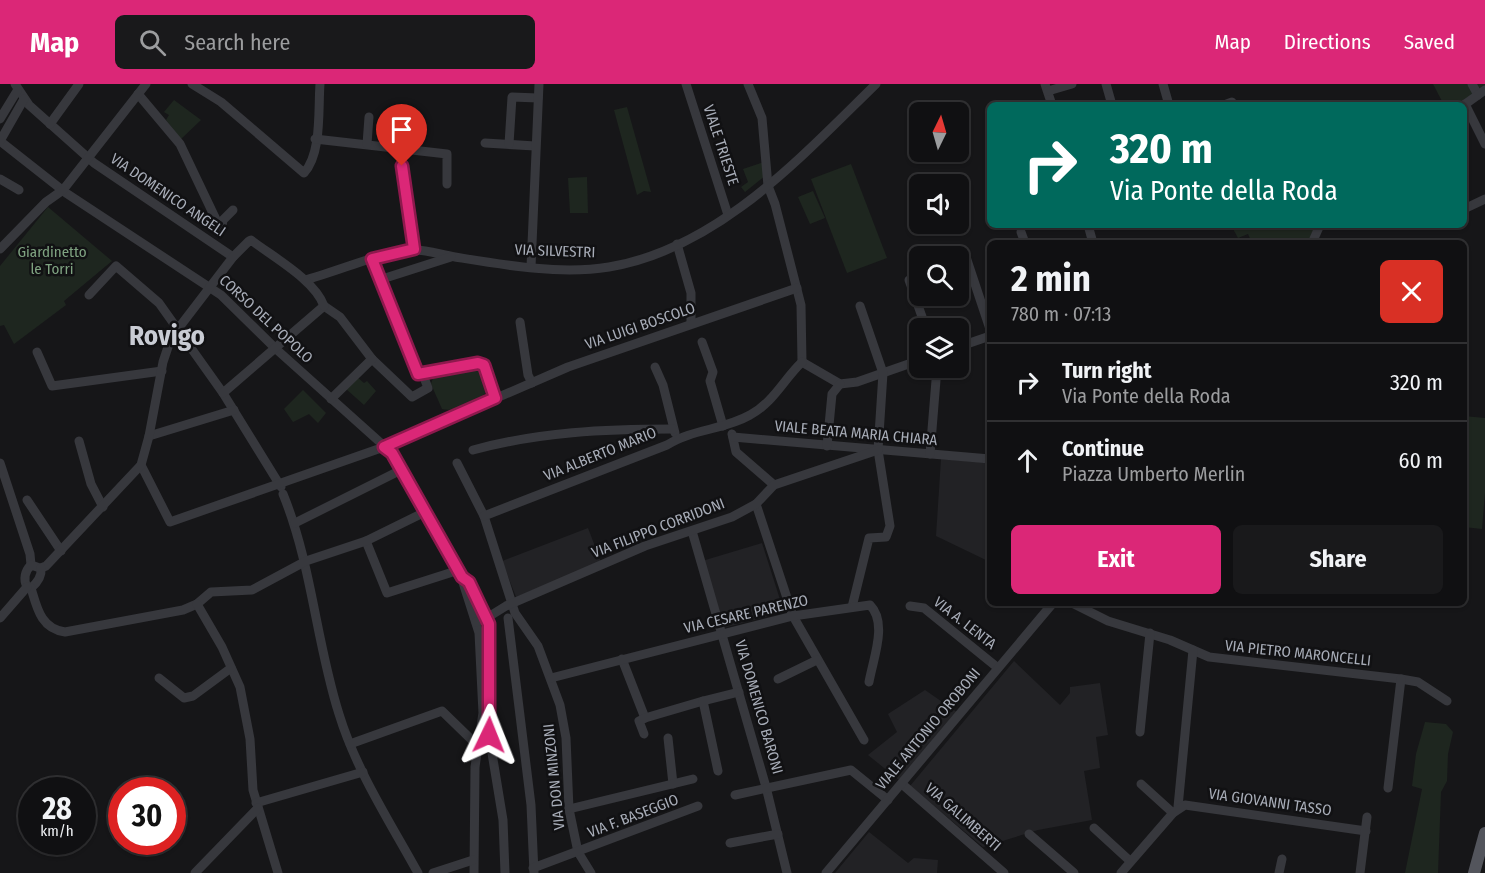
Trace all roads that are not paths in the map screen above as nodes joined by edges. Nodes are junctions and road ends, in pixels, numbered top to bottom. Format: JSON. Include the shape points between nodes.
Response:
{"nodes":[{"id":1,"x":79,"y":84,"type":"edge"},
{"id":2,"x":146,"y":84,"type":"edge"},
{"id":3,"x":192,"y":84,"type":"edge"},
{"id":4,"x":320,"y":84,"type":"edge"},
{"id":5,"x":539,"y":84,"type":"edge"},
{"id":6,"x":686,"y":84,"type":"edge"},
{"id":7,"x":748,"y":84,"type":"edge"},
{"id":8,"x":876,"y":84,"type":"edge"},
{"id":9,"x":1072,"y":84,"type":"edge"},
{"id":10,"x":1106,"y":84,"type":"edge"},
{"id":11,"x":1163,"y":84,"type":"edge"},
{"id":12,"x":1472,"y":84,"type":"edge"},
{"id":13,"x":16,"y":87,"type":"edge"},
{"id":14,"x":1047,"y":88,"type":"edge"},
{"id":15,"x":1481,"y":93,"type":"edge"},
{"id":16,"x":138,"y":94,"type":"junction"},
{"id":17,"x":538,"y":98,"type":"junction"},
{"id":18,"x":24,"y":99,"type":"junction"},
{"id":19,"x":1111,"y":102,"type":"edge"},
{"id":20,"x":1168,"y":102,"type":"edge"},
{"id":21,"x":1467,"y":103,"type":"edge"},
{"id":22,"x":1467,"y":108,"type":"edge"},
{"id":23,"x":369,"y":117,"type":"dead end"},
{"id":24,"x":0,"y":119,"type":"edge"},
{"id":25,"x":50,"y":124,"type":"junction"},
{"id":26,"x":315,"y":139,"type":"junction"},
{"id":27,"x":0,"y":141,"type":"edge"},
{"id":28,"x":485,"y":143,"type":"dead end"},
{"id":29,"x":367,"y":144,"type":"junction"},
{"id":30,"x":509,"y":144,"type":"junction"},
{"id":31,"x":1485,"y":144,"type":"edge"},
{"id":32,"x":535,"y":146,"type":"junction"},
{"id":33,"x":400,"y":149,"type":"junction"},
{"id":34,"x":87,"y":158,"type":"junction"},
{"id":35,"x":1,"y":181,"type":"edge"},
{"id":36,"x":447,"y":184,"type":"dead end"},
{"id":37,"x":768,"y":186,"type":"junction"},
{"id":38,"x":19,"y":190,"type":"dead end"},
{"id":39,"x":63,"y":190,"type":"junction"},
{"id":40,"x":1485,"y":199,"type":"edge"},
{"id":41,"x":1467,"y":208,"type":"edge"},
{"id":42,"x":233,"y":210,"type":"dead end"},
{"id":43,"x":728,"y":215,"type":"junction"},
{"id":44,"x":221,"y":230,"type":"junction"},
{"id":45,"x":1021,"y":232,"type":"dead end"},
{"id":46,"x":1024,"y":240,"type":"edge"},
{"id":47,"x":211,"y":241,"type":"junction"},
{"id":48,"x":677,"y":244,"type":"junction"},
{"id":49,"x":0,"y":249,"type":"edge"},
{"id":50,"x":414,"y":249,"type":"junction"},
{"id":51,"x":453,"y":257,"type":"junction"},
{"id":52,"x":233,"y":258,"type":"junction"},
{"id":53,"x":372,"y":259,"type":"junction"},
{"id":54,"x":969,"y":266,"type":"edge"},
{"id":55,"x":531,"y":267,"type":"junction"},
{"id":56,"x":305,"y":280,"type":"junction"},
{"id":57,"x":379,"y":280,"type":"junction"},
{"id":58,"x":211,"y":288,"type":"junction"},
{"id":59,"x":797,"y":288,"type":"junction"},
{"id":60,"x":89,"y":295,"type":"dead end"},
{"id":61,"x":324,"y":306,"type":"junction"},
{"id":62,"x":860,"y":306,"type":"dead end"},
{"id":63,"x":987,"y":320,"type":"edge"},
{"id":64,"x":520,"y":322,"type":"dead end"},
{"id":65,"x":691,"y":323,"type":"junction"},
{"id":66,"x":177,"y":329,"type":"junction"},
{"id":67,"x":987,"y":337,"type":"edge"},
{"id":68,"x":702,"y":342,"type":"dead end"},
{"id":69,"x":969,"y":343,"type":"edge"},
{"id":70,"x":276,"y":349,"type":"junction"},
{"id":71,"x":37,"y":352,"type":"dead end"},
{"id":72,"x":372,"y":359,"type":"junction"},
{"id":73,"x":802,"y":362,"type":"junction"},
{"id":74,"x":909,"y":364,"type":"edge"},
{"id":75,"x":162,"y":366,"type":"junction"},
{"id":76,"x":655,"y":367,"type":"dead end"},
{"id":77,"x":883,"y":373,"type":"junction"},
{"id":78,"x":423,"y":375,"type":"junction"},
{"id":79,"x":936,"y":378,"type":"edge"},
{"id":80,"x":532,"y":383,"type":"junction"},
{"id":81,"x":840,"y":384,"type":"junction"},
{"id":82,"x":223,"y":393,"type":"junction"},
{"id":83,"x":495,"y":398,"type":"junction"},
{"id":84,"x":331,"y":399,"type":"junction"},
{"id":85,"x":234,"y":411,"type":"junction"},
{"id":86,"x":726,"y":425,"type":"junction"},
{"id":87,"x":675,"y":434,"type":"junction"},
{"id":88,"x":149,"y":436,"type":"junction"},
{"id":89,"x":733,"y":437,"type":"junction"},
{"id":90,"x":79,"y":441,"type":"dead end"},
{"id":91,"x":827,"y":446,"type":"junction"},
{"id":92,"x":384,"y":447,"type":"junction"},
{"id":93,"x":473,"y":450,"type":"dead end"},
{"id":94,"x":878,"y":450,"type":"junction"},
{"id":95,"x":930,"y":454,"type":"junction"},
{"id":96,"x":987,"y":459,"type":"edge"},
{"id":97,"x":0,"y":463,"type":"edge"},
{"id":98,"x":457,"y":463,"type":"dead end"},
{"id":99,"x":141,"y":465,"type":"junction"},
{"id":100,"x":401,"y":470,"type":"junction"},
{"id":101,"x":774,"y":485,"type":"junction"},
{"id":102,"x":281,"y":488,"type":"junction"},
{"id":103,"x":27,"y":500,"type":"dead end"},
{"id":104,"x":756,"y":504,"type":"junction"},
{"id":105,"x":103,"y":507,"type":"junction"},
{"id":106,"x":425,"y":512,"type":"junction"},
{"id":107,"x":484,"y":516,"type":"junction"},
{"id":108,"x":295,"y":523,"type":"junction"},
{"id":109,"x":692,"y":531,"type":"junction"},
{"id":110,"x":366,"y":541,"type":"junction"},
{"id":111,"x":61,"y":551,"type":"junction"},
{"id":112,"x":306,"y":561,"type":"junction"},
{"id":113,"x":36,"y":567,"type":"junction"},
{"id":114,"x":460,"y":573,"type":"junction"},
{"id":115,"x":29,"y":588,"type":"junction"},
{"id":116,"x":197,"y":603,"type":"junction"},
{"id":117,"x":910,"y":606,"type":"dead end"},
{"id":118,"x":1050,"y":606,"type":"edge"},
{"id":119,"x":1078,"y":606,"type":"edge"},
{"id":120,"x":852,"y":607,"type":"junction"},
{"id":121,"x":512,"y":612,"type":"junction"},
{"id":122,"x":793,"y":616,"type":"junction"},
{"id":123,"x":0,"y":618,"type":"edge"},
{"id":124,"x":481,"y":620,"type":"junction"},
{"id":125,"x":483,"y":631,"type":"junction"},
{"id":126,"x":722,"y":633,"type":"junction"},
{"id":127,"x":1150,"y":633,"type":"junction"},
{"id":128,"x":1193,"y":650,"type":"junction"},
{"id":129,"x":621,"y":659,"type":"junction"},
{"id":130,"x":817,"y":660,"type":"junction"},
{"id":131,"x":231,"y":668,"type":"junction"},
{"id":132,"x":998,"y":668,"type":"junction"},
{"id":133,"x":159,"y":678,"type":"dead end"},
{"id":134,"x":551,"y":678,"type":"junction"},
{"id":135,"x":778,"y":679,"type":"dead end"},
{"id":136,"x":1401,"y":679,"type":"junction"},
{"id":137,"x":868,"y":682,"type":"dead end"},
{"id":138,"x":739,"y":692,"type":"junction"},
{"id":139,"x":703,"y":701,"type":"junction"},
{"id":140,"x":1447,"y":701,"type":"dead end"},
{"id":141,"x":645,"y":718,"type":"junction"},
{"id":142,"x":1140,"y":732,"type":"dead end"},
{"id":143,"x":644,"y":734,"type":"dead end"},
{"id":144,"x":668,"y":738,"type":"dead end"},
{"id":145,"x":864,"y":740,"type":"dead end"},
{"id":146,"x":350,"y":744,"type":"junction"},
{"id":147,"x":478,"y":746,"type":"junction"},
{"id":148,"x":718,"y":771,"type":"dead end"},
{"id":149,"x":363,"y":772,"type":"junction"},
{"id":150,"x":693,"y":779,"type":"dead end"},
{"id":151,"x":673,"y":784,"type":"junction"},
{"id":152,"x":902,"y":784,"type":"junction"},
{"id":153,"x":1141,"y":784,"type":"dead end"},
{"id":154,"x":766,"y":788,"type":"junction"},
{"id":155,"x":1388,"y":788,"type":"dead end"},
{"id":156,"x":735,"y":795,"type":"dead end"},
{"id":157,"x":888,"y":800,"type":"junction"},
{"id":158,"x":257,"y":806,"type":"junction"},
{"id":159,"x":698,"y":806,"type":"dead end"},
{"id":160,"x":569,"y":809,"type":"junction"},
{"id":161,"x":1175,"y":810,"type":"junction"},
{"id":162,"x":1367,"y":817,"type":"dead end"},
{"id":163,"x":1094,"y":828,"type":"dead end"},
{"id":164,"x":1366,"y":831,"type":"junction"},
{"id":165,"x":1485,"y":833,"type":"edge"},
{"id":166,"x":778,"y":834,"type":"junction"},
{"id":167,"x":1029,"y":834,"type":"dead end"},
{"id":168,"x":730,"y":843,"type":"dead end"},
{"id":169,"x":578,"y":852,"type":"junction"},
{"id":170,"x":1282,"y":859,"type":"dead end"},
{"id":171,"x":473,"y":860,"type":"junction"},
{"id":172,"x":1130,"y":861,"type":"junction"},
{"id":173,"x":534,"y":870,"type":"edge"},
{"id":174,"x":195,"y":873,"type":"edge"},
{"id":175,"x":278,"y":873,"type":"edge"},
{"id":176,"x":418,"y":873,"type":"edge"},
{"id":177,"x":432,"y":873,"type":"edge"},
{"id":178,"x":474,"y":873,"type":"edge"},
{"id":179,"x":505,"y":873,"type":"edge"},
{"id":180,"x":591,"y":873,"type":"edge"},
{"id":181,"x":787,"y":873,"type":"edge"},
{"id":182,"x":826,"y":873,"type":"edge"},
{"id":183,"x":1004,"y":873,"type":"edge"},
{"id":184,"x":1074,"y":873,"type":"edge"},
{"id":185,"x":1121,"y":873,"type":"edge"},
{"id":186,"x":1279,"y":873,"type":"edge"},
{"id":187,"x":1360,"y":873,"type":"edge"},
{"id":188,"x":1474,"y":873,"type":"edge"}],
"edges":[{"from":1,"to":25,"type":"street"},
{"from":2,"to":16,"type":"street"},
{"from":3,"to":26,"type":"street","via":[[220,102],[304,172],[310,166]]},
{"from":4,"to":26,"type":"street"},
{"from":5,"to":17,"type":"street"},
{"from":6,"to":43,"type":"street","name":"VIALE TRIESTE"},
{"from":7,"to":37,"type":"street","via":[[762,118]]},
{"from":8,"to":37,"type":"street","name":"VIA SILVESTRI"},
{"from":9,"to":14,"type":"street"},
{"from":10,"to":19,"type":"street"},
{"from":11,"to":20,"type":"street"},
{"from":12,"to":15,"type":"street"},
{"from":13,"to":18,"type":"street","name":"VIA DOMENICO ANGELI"},
{"from":13,"to":24,"type":"street"},
{"from":15,"to":21,"type":"street"},
{"from":16,"to":34,"type":"street"},
{"from":16,"to":44,"type":"street","via":[[180,144]]},
{"from":17,"to":30,"type":"street","via":[[512,97]]},
{"from":17,"to":32,"type":"street"},
{"from":18,"to":25,"type":"street","name":"VIA DOMENICO ANGELI"},
{"from":18,"to":27,"type":"street"},
{"from":22,"to":31,"type":"street"},
{"from":23,"to":29,"type":"street"},
{"from":25,"to":34,"type":"street","name":"VIA DOMENICO ANGELI"},
{"from":26,"to":29,"type":"street"},
{"from":27,"to":39,"type":"street","name":"CORSO DEL POPOLO"},
{"from":28,"to":30,"type":"street"},
{"from":29,"to":33,"type":"street"},
{"from":30,"to":32,"type":"street"},
{"from":32,"to":55,"type":"street"},
{"from":33,"to":36,"type":"street","via":[[447,154]]},
{"from":33,"to":50,"type":"street"},
{"from":34,"to":39,"type":"street"},
{"from":34,"to":47,"type":"street","name":"VIA DOMENICO ANGELI"},
{"from":35,"to":38,"type":"street"},
{"from":37,"to":43,"type":"street","name":"VIA SILVESTRI"},
{"from":37,"to":59,"type":"street"},
{"from":39,"to":49,"type":"street"},
{"from":39,"to":58,"type":"street","name":"CORSO DEL POPOLO"},
{"from":40,"to":41,"type":"street"},
{"from":42,"to":44,"type":"street","via":[[223,220]]},
{"from":43,"to":48,"type":"street","name":"VIA SILVESTRI"},
{"from":44,"to":47,"type":"street"},
{"from":45,"to":46,"type":"street"},
{"from":47,"to":52,"type":"street","name":"VIA DOMENICO ANGELI"},
{"from":48,"to":55,"type":"street","name":"VIA SILVESTRI","via":[[609,267]]},
{"from":48,"to":65,"type":"street","via":[[691,292]]},
{"from":50,"to":51,"type":"street","name":"VIA SILVESTRI"},
{"from":50,"to":53,"type":"street"},
{"from":51,"to":55,"type":"street","name":"VIA SILVESTRI"},
{"from":51,"to":57,"type":"street"},
{"from":52,"to":56,"type":"street","via":[[251,240]]},
{"from":52,"to":58,"type":"street"},
{"from":53,"to":56,"type":"street"},
{"from":53,"to":57,"type":"street"},
{"from":54,"to":63,"type":"street"},
{"from":56,"to":61,"type":"street"},
{"from":57,"to":78,"type":"street","via":[[418,374]]},
{"from":58,"to":66,"type":"street"},
{"from":58,"to":70,"type":"street","name":"CORSO DEL POPOLO"},
{"from":59,"to":65,"type":"street","name":"VIA LUIGI BOSCOLO"},
{"from":59,"to":73,"type":"street","via":[[803,321]]},
{"from":60,"to":66,"type":"street","via":[[116,266],[159,303]]},
{"from":61,"to":70,"type":"street"},
{"from":61,"to":72,"type":"street","via":[[340,317]]},
{"from":62,"to":77,"type":"street"},
{"from":64,"to":80,"type":"street"},
{"from":65,"to":80,"type":"street","name":"VIA LUIGI BOSCOLO"},
{"from":66,"to":75,"type":"street"},
{"from":66,"to":82,"type":"street"},
{"from":67,"to":69,"type":"street"},
{"from":68,"to":86,"type":"street","via":[[713,372],[710,381]]},
{"from":70,"to":82,"type":"street"},
{"from":70,"to":84,"type":"street","name":"CORSO DEL POPOLO"},
{"from":71,"to":75,"type":"street","via":[[52,386]]},
{"from":72,"to":78,"type":"street","via":[[412,397],[428,387]]},
{"from":72,"to":84,"type":"street"},
{"from":73,"to":81,"type":"street"},
{"from":73,"to":86,"type":"street","name":"VIA ALBERTO MARIO","via":[[771,400],[751,415]]},
{"from":74,"to":77,"type":"street"},
{"from":75,"to":88,"type":"street"},
{"from":76,"to":87,"type":"street"},
{"from":77,"to":81,"type":"street"},
{"from":77,"to":94,"type":"street"},
{"from":78,"to":83,"type":"street","via":[[478,363],[484,365]]},
{"from":79,"to":95,"type":"street"},
{"from":80,"to":83,"type":"street","name":"VIA LUIGI BOSCOLO"},
{"from":81,"to":91,"type":"street","via":[[832,394]]},
{"from":82,"to":85,"type":"street"},
{"from":83,"to":92,"type":"street","name":"VIA LUIGI BOSCOLO"},
{"from":84,"to":92,"type":"street","name":"CORSO DEL POPOLO"},
{"from":85,"to":88,"type":"street"},
{"from":85,"to":102,"type":"street"},
{"from":86,"to":87,"type":"street","name":"VIA ALBERTO MARIO"},
{"from":86,"to":89,"type":"street"},
{"from":87,"to":93,"type":"street","via":[[575,431]]},
{"from":87,"to":107,"type":"street","name":"VIA ALBERTO MARIO","via":[[667,445]]},
{"from":88,"to":99,"type":"street"},
{"from":89,"to":91,"type":"street","name":"VIALE BEATA MARIA CHIARA"},
{"from":89,"to":101,"type":"street","via":[[736,452]]},
{"from":90,"to":105,"type":"street","via":[[91,484]]},
{"from":91,"to":94,"type":"street","name":"VIALE BEATA MARIA CHIARA"},
{"from":92,"to":100,"type":"street","name":"CORSO DEL POPOLO"},
{"from":92,"to":102,"type":"street","name":"VIA LUIGI BOSCOLO"},
{"from":94,"to":95,"type":"street","name":"VIALE BEATA MARIA CHIARA"},
{"from":94,"to":101,"type":"street","name":"VIA FILIPPO CORRIDONI"},
{"from":94,"to":120,"type":"street","via":[[889,534],[869,538]]},
{"from":95,"to":96,"type":"street","name":"VIALE BEATA MARIA CHIARA"},
{"from":97,"to":113,"type":"street"},
{"from":98,"to":107,"type":"street"},
{"from":99,"to":102,"type":"street","name":"VIA LUIGI BOSCOLO","via":[[170,522]]},
{"from":99,"to":105,"type":"street"},
{"from":100,"to":106,"type":"street","name":"CORSO DEL POPOLO"},
{"from":100,"to":108,"type":"street"},
{"from":101,"to":104,"type":"street","name":"VIA FILIPPO CORRIDONI"},
{"from":102,"to":108,"type":"street"},
{"from":103,"to":111,"type":"street"},
{"from":104,"to":109,"type":"street","name":"VIA FILIPPO CORRIDONI","via":[[732,518]]},
{"from":104,"to":122,"type":"street"},
{"from":105,"to":111,"type":"street"},
{"from":106,"to":110,"type":"street"},
{"from":106,"to":114,"type":"street","name":"CORSO DEL POPOLO"},
{"from":107,"to":121,"type":"street"},
{"from":108,"to":112,"type":"street"},
{"from":109,"to":121,"type":"street","name":"VIA FILIPPO CORRIDONI","via":[[645,546]]},
{"from":109,"to":126,"type":"street","name":"VIA DOMENICO BARONI"},
{"from":110,"to":112,"type":"street"},
{"from":110,"to":114,"type":"street","via":[[387,593]]},
{"from":111,"to":113,"type":"street"},
{"from":112,"to":116,"type":"street","via":[[252,590],[211,592]]},
{"from":112,"to":146,"type":"street","via":[[328,674]]},
{"from":113,"to":115,"type":"street","via":[[40,577]]},
{"from":113,"to":115,"type":"street","via":[[27,569],[24,581]]},
{"from":114,"to":124,"type":"street","name":"CORSO DEL POPOLO"},
{"from":115,"to":116,"type":"street","via":[[42,620],[65,632],[183,610]]},
{"from":115,"to":123,"type":"street"},
{"from":116,"to":131,"type":"street"},
{"from":117,"to":132,"type":"street","name":"VIA A. LENTA","via":[[924,608]]},
{"from":118,"to":132,"type":"street","name":"VIALE ANTONIO OROBONI"},
{"from":119,"to":127,"type":"street","name":"VIA PIETRO MARONCELLI","via":[[1107,621]]},
{"from":120,"to":122,"type":"street","name":"VIA CESARE PARENZO"},
{"from":120,"to":137,"type":"street","name":"VIA CESARE PARENZO","via":[[870,605],[877,612],[879,625]]},
{"from":121,"to":124,"type":"street"},
{"from":121,"to":125,"type":"street"},
{"from":121,"to":134,"type":"street","name":"VIA DON MINZONI","via":[[538,646]]},
{"from":121,"to":173,"type":"street"},
{"from":122,"to":126,"type":"street","name":"VIA CESARE PARENZO"},
{"from":122,"to":130,"type":"street"},
{"from":124,"to":125,"type":"street","name":"CORSO DEL POPOLO","via":[[475,629]]},
{"from":125,"to":147,"type":"street","name":"CORSO DEL POPOLO","via":[[483,713]]},
{"from":125,"to":179,"type":"street","name":"CORSO DEL POPOLO","via":[[491,680],[489,735],[503,820]]},
{"from":126,"to":129,"type":"street","name":"VIA CESARE PARENZO"},
{"from":126,"to":138,"type":"street","name":"VIA DOMENICO BARONI"},
{"from":127,"to":128,"type":"street","name":"VIA PIETRO MARONCELLI"},
{"from":127,"to":142,"type":"street"},
{"from":128,"to":136,"type":"street","name":"VIA PIETRO MARONCELLI","via":[[1222,660]]},
{"from":128,"to":161,"type":"street"},
{"from":129,"to":134,"type":"street","name":"VIA CESARE PARENZO"},
{"from":129,"to":141,"type":"street"},
{"from":130,"to":135,"type":"street"},
{"from":130,"to":145,"type":"street"},
{"from":131,"to":133,"type":"street","via":[[193,696],[184,698]]},
{"from":131,"to":158,"type":"street","via":[[245,710]]},
{"from":132,"to":152,"type":"street","name":"VIALE ANTONIO OROBONI"},
{"from":134,"to":160,"type":"street","name":"VIA DON MINZONI","via":[[566,738]]},
{"from":136,"to":140,"type":"street","name":"VIA PIETRO MARONCELLI","via":[[1418,682]]},
{"from":136,"to":155,"type":"street"},
{"from":138,"to":139,"type":"street"},
{"from":138,"to":154,"type":"street","name":"VIA DOMENICO BARONI"},
{"from":139,"to":141,"type":"street"},
{"from":139,"to":148,"type":"street"},
{"from":141,"to":143,"type":"street","via":[[639,722]]},
{"from":144,"to":151,"type":"street"},
{"from":146,"to":147,"type":"street","via":[[442,711]]},
{"from":146,"to":149,"type":"street"},
{"from":147,"to":171,"type":"street","name":"CORSO DEL POPOLO"},
{"from":149,"to":158,"type":"street"},
{"from":149,"to":176,"type":"street"},
{"from":150,"to":151,"type":"street"},
{"from":151,"to":160,"type":"street"},
{"from":152,"to":157,"type":"street","name":"VIALE ANTONIO OROBONI"},
{"from":152,"to":183,"type":"street","name":"VIA GALIMBERTI"},
{"from":153,"to":161,"type":"street"},
{"from":154,"to":156,"type":"street","name":"VIA DOMENICO BARONI"},
{"from":154,"to":157,"type":"street","via":[[851,770]]},
{"from":154,"to":166,"type":"street","name":"VIA DOMENICO BARONI"},
{"from":157,"to":182,"type":"street","name":"VIALE ANTONIO OROBONI"},
{"from":158,"to":174,"type":"street"},
{"from":158,"to":175,"type":"street"},
{"from":159,"to":169,"type":"street","name":"VIA F. BASEGGIO"},
{"from":160,"to":169,"type":"street","name":"VIA DON MINZONI"},
{"from":161,"to":164,"type":"street","name":"VIA GIOVANNI TASSO","via":[[1185,805]]},
{"from":161,"to":172,"type":"street"},
{"from":162,"to":164,"type":"street"},
{"from":163,"to":172,"type":"street"},
{"from":164,"to":187,"type":"street"},
{"from":165,"to":188,"type":"main road"},
{"from":166,"to":168,"type":"street"},
{"from":166,"to":181,"type":"street","name":"VIA DOMENICO BARONI"},
{"from":167,"to":184,"type":"street"},
{"from":169,"to":173,"type":"street","name":"VIA F. BASEGGIO"},
{"from":169,"to":180,"type":"street","name":"VIA DON MINZONI"},
{"from":170,"to":186,"type":"street"},
{"from":171,"to":177,"type":"street"},
{"from":171,"to":178,"type":"street","name":"CORSO DEL POPOLO"},
{"from":172,"to":185,"type":"street"}]}
